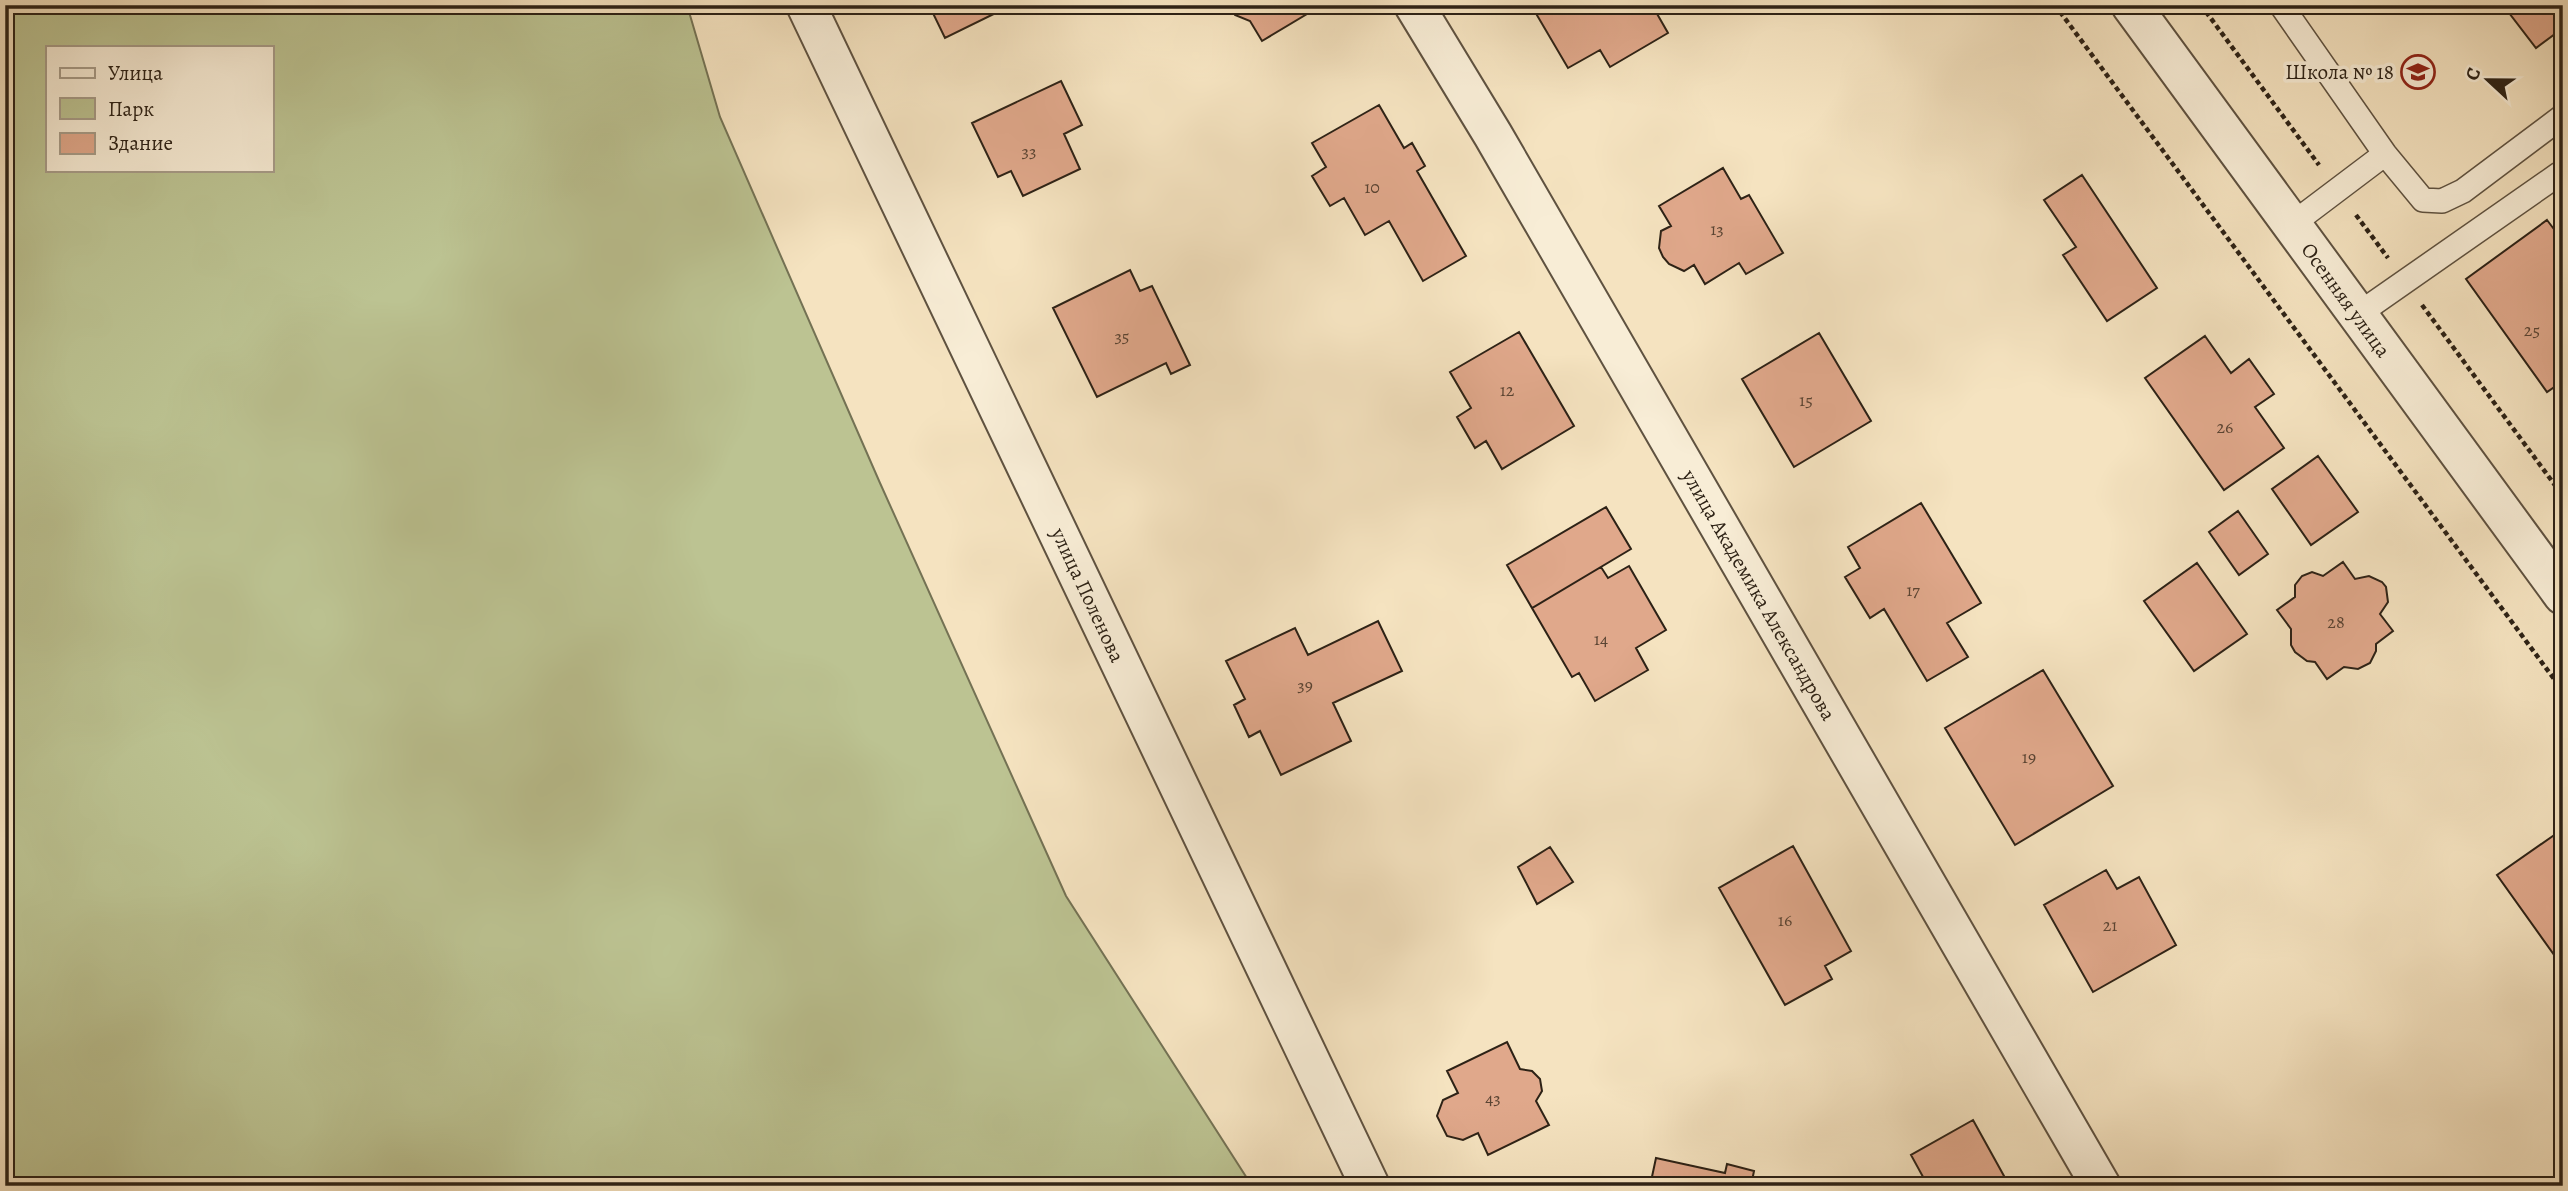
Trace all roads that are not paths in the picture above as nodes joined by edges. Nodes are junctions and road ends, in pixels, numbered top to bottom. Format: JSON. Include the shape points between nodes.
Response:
{"nodes":[{"id":1,"x":806,"y":5,"type":"edge"},
{"id":2,"x":1414,"y":5,"type":"edge"},
{"id":3,"x":2131,"y":5,"type":"edge"},
{"id":4,"x":2281,"y":5,"type":"edge"},
{"id":5,"x":2563,"y":116,"type":"edge"},
{"id":6,"x":2385,"y":154,"type":"junction"},
{"id":7,"x":2563,"y":179,"type":"edge"},
{"id":8,"x":2291,"y":225,"type":"junction"},
{"id":9,"x":2357,"y":315,"type":"junction"},
{"id":10,"x":2563,"y":595,"type":"edge"},
{"id":11,"x":1370,"y":1186,"type":"edge"},
{"id":12,"x":2101,"y":1186,"type":"edge"}],
"edges":[{"from":1,"to":11,"type":"street","name":"улица Поленова"},
{"from":2,"to":12,"type":"street","name":"улица Академика Александрова"},
{"from":3,"to":8,"type":"street","name":"Осенняя улица"},
{"from":4,"to":6,"type":"lane"},
{"from":5,"to":6,"type":"lane","via":[[2463,191],[2442,201],[2423,200]]},
{"from":6,"to":8,"type":"lane"},
{"from":7,"to":9,"type":"lane","via":[[2559,174]]},
{"from":8,"to":9,"type":"street","name":"Осенняя улица"},
{"from":9,"to":10,"type":"street","name":"Осенняя улица"}]}
